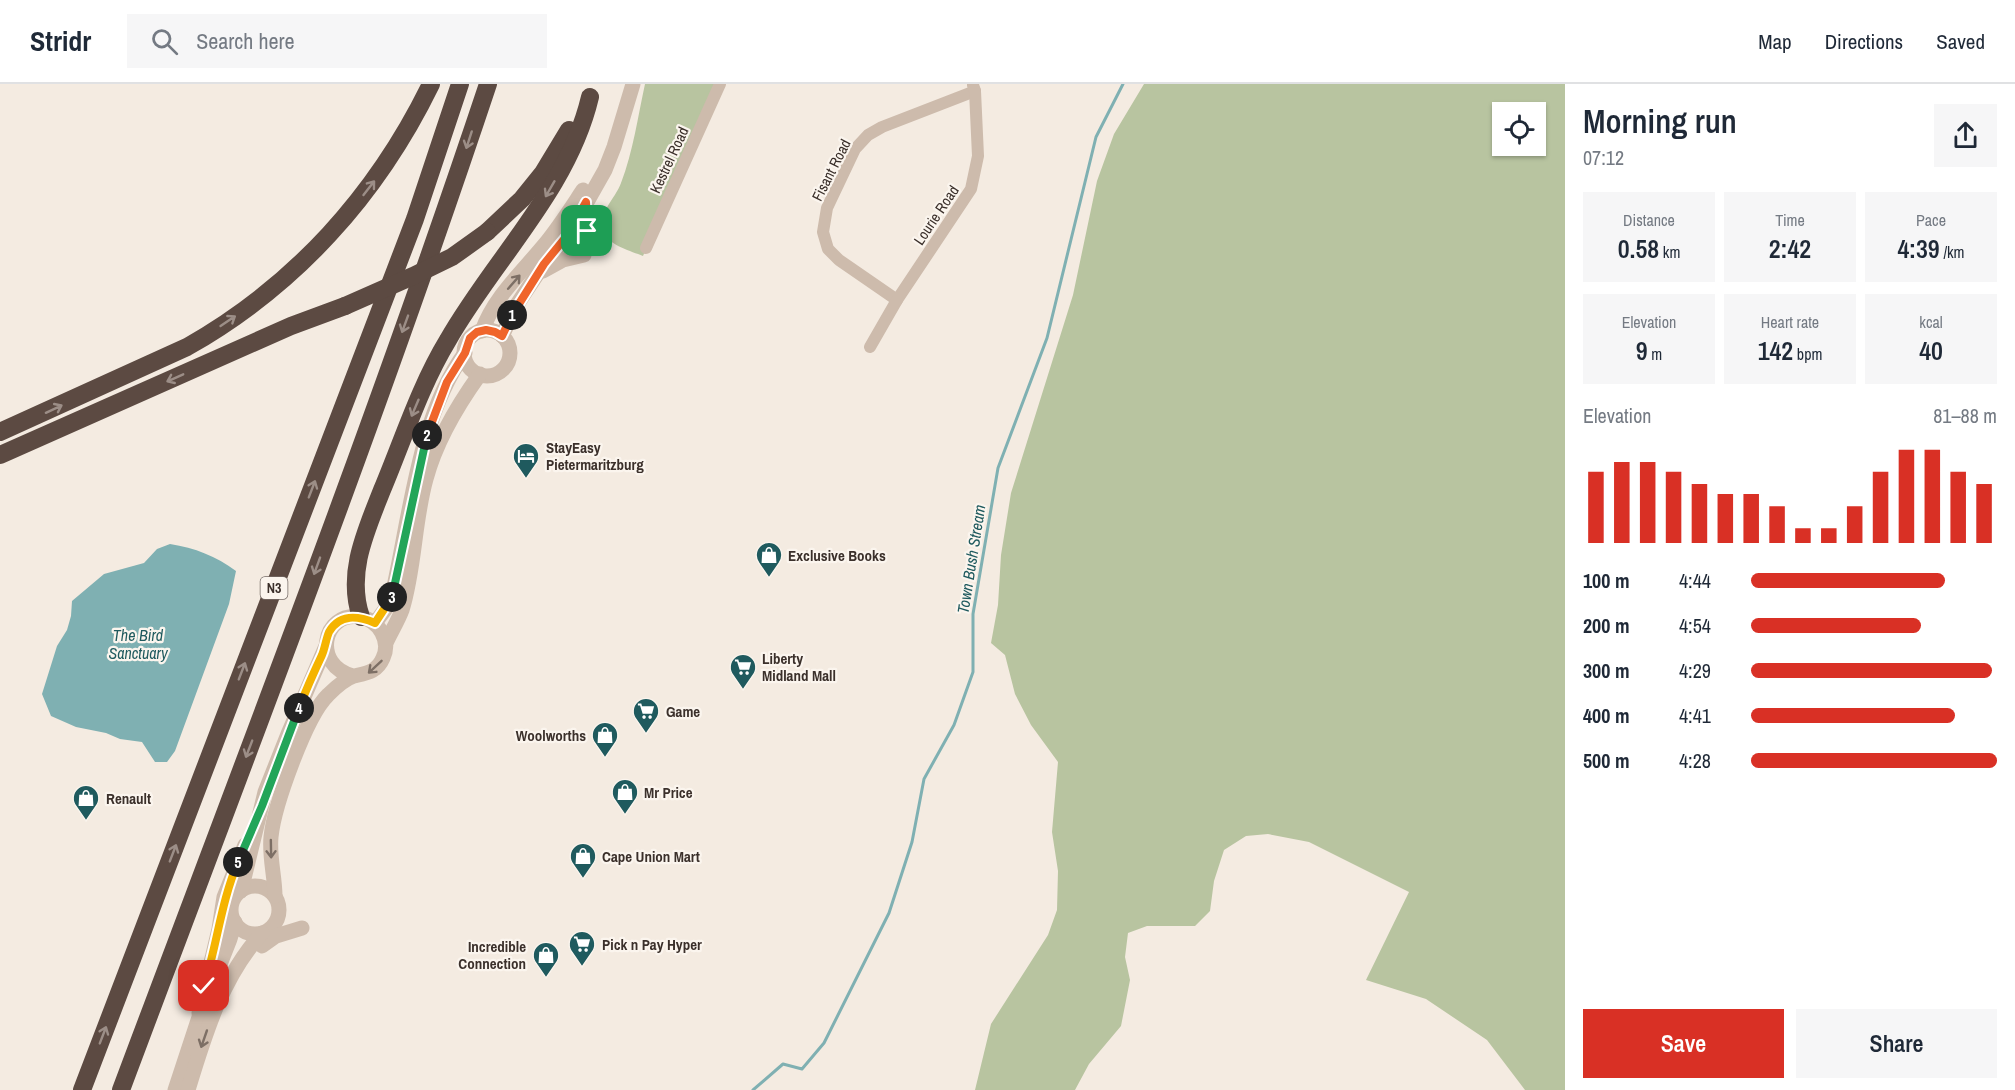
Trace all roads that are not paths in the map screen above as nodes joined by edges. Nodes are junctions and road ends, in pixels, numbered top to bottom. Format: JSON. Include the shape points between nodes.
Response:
{"nodes":[{"id":1,"x":431,"y":84,"type":"edge"},
{"id":2,"x":460,"y":84,"type":"edge"},
{"id":3,"x":488,"y":84,"type":"edge"},
{"id":4,"x":633,"y":84,"type":"edge"},
{"id":5,"x":720,"y":84,"type":"edge"},
{"id":6,"x":973,"y":87,"type":"edge"},
{"id":7,"x":592,"y":91,"type":"edge"},
{"id":8,"x":620,"y":125,"type":"junction"},
{"id":9,"x":586,"y":202,"type":"junction"},
{"id":10,"x":646,"y":248,"type":"dead end"},
{"id":11,"x":540,"y":272,"type":"junction"},
{"id":12,"x":897,"y":300,"type":"junction"},
{"id":13,"x":482,"y":331,"type":"junction"},
{"id":14,"x":502,"y":336,"type":"junction"},
{"id":15,"x":870,"y":347,"type":"dead end"},
{"id":16,"x":465,"y":353,"type":"junction"},
{"id":17,"x":480,"y":374,"type":"junction"},
{"id":18,"x":0,"y":432,"type":"edge"},
{"id":19,"x":0,"y":455,"type":"edge"},
{"id":20,"x":368,"y":620,"type":"junction"},
{"id":21,"x":386,"y":643,"type":"junction"},
{"id":22,"x":326,"y":646,"type":"junction"},
{"id":23,"x":353,"y":676,"type":"junction"},
{"id":24,"x":262,"y":806,"type":"junction"},
{"id":25,"x":242,"y":891,"type":"junction"},
{"id":26,"x":275,"y":896,"type":"junction"},
{"id":27,"x":234,"y":922,"type":"junction"},
{"id":28,"x":302,"y":928,"type":"dead end"},
{"id":29,"x":262,"y":933,"type":"junction"},
{"id":30,"x":227,"y":985,"type":"junction"},
{"id":31,"x":199,"y":1013,"type":"junction"},
{"id":32,"x":82,"y":1090,"type":"edge"},
{"id":33,"x":121,"y":1090,"type":"edge"},
{"id":34,"x":175,"y":1090,"type":"edge"},
{"id":35,"x":188,"y":1090,"type":"edge"}],
"edges":[{"from":18,"to":1,"type":"highway","one_way":true,"via":[[187,347],[273,289],[323,242],[371,186]]},
{"from":32,"to":2,"type":"highway","number":"N3","one_way":true,"via":[[415,219]]},
{"from":3,"to":33,"type":"highway","number":"N3","one_way":true,"via":[[306,596]]},
{"from":4,"to":8,"type":"street"},
{"from":5,"to":10,"type":"street","name":"Kestrel Road"},
{"from":6,"to":12,"type":"street","name":"Lourie Road","via":[[978,156],[971,189]]},
{"from":6,"to":12,"type":"street","name":"Fisant Road","via":[[868,135],[855,149],[827,208],[823,232],[828,249]]},
{"from":7,"to":19,"type":"highway","one_way":true,"bridge":true,"via":[[543,173],[522,199],[487,232],[452,257]]},
{"from":7,"to":20,"type":"highway","one_way":true,"via":[[578,135],[548,194],[447,340],[430,375],[358,555],[355,596]]},
{"from":8,"to":9,"type":"street","via":[[608,164]]},
{"from":13,"to":8,"type":"street","one_way":true,"via":[[500,299],[581,194]]},
{"from":9,"to":11,"type":"street","via":[[570,232]]},
{"from":9,"to":11,"type":"street","via":[[587,248]]},
{"from":11,"to":14,"type":"street","via":[[516,306]]},
{"from":12,"to":15,"type":"street","name":"Lourie Road"},
{"from":13,"to":14,"type":"street","via":[[491,330]]},
{"from":13,"to":16,"type":"street","via":[[470,338]]},
{"from":14,"to":17,"type":"street","via":[[510,351],[507,365],[495,374]]},
{"from":16,"to":17,"type":"street","via":[[469,366]]},
{"from":16,"to":20,"type":"street","via":[[447,382],[427,435],[393,591],[387,607]]},
{"from":17,"to":21,"type":"street","via":[[443,434],[432,461],[422,494],[402,611]]},
{"from":20,"to":21,"type":"street","via":[[382,632]]},
{"from":20,"to":22,"type":"street","via":[[348,617],[336,623],[328,633]]},
{"from":21,"to":23,"type":"street","one_way":true,"via":[[380,664],[365,675]]},
{"from":22,"to":23,"type":"street","via":[[337,670]]},
{"from":22,"to":24,"type":"street"},
{"from":23,"to":26,"type":"street","one_way":true,"via":[[322,701],[278,801],[271,836]]},
{"from":24,"to":25,"type":"street"},
{"from":24,"to":31,"type":"street","via":[[225,897]]},
{"from":25,"to":26,"type":"street","via":[[259,887]]},
{"from":25,"to":27,"type":"street","via":[[233,902]]},
{"from":26,"to":29,"type":"street","via":[[279,905],[276,923]]},
{"from":27,"to":29,"type":"street","via":[[244,931]]},
{"from":27,"to":31,"type":"street"},
{"from":28,"to":30,"type":"street","via":[[266,942]]},
{"from":29,"to":30,"type":"street"},
{"from":30,"to":35,"type":"street","one_way":true,"via":[[203,1039]]},
{"from":31,"to":34,"type":"street"}]}
